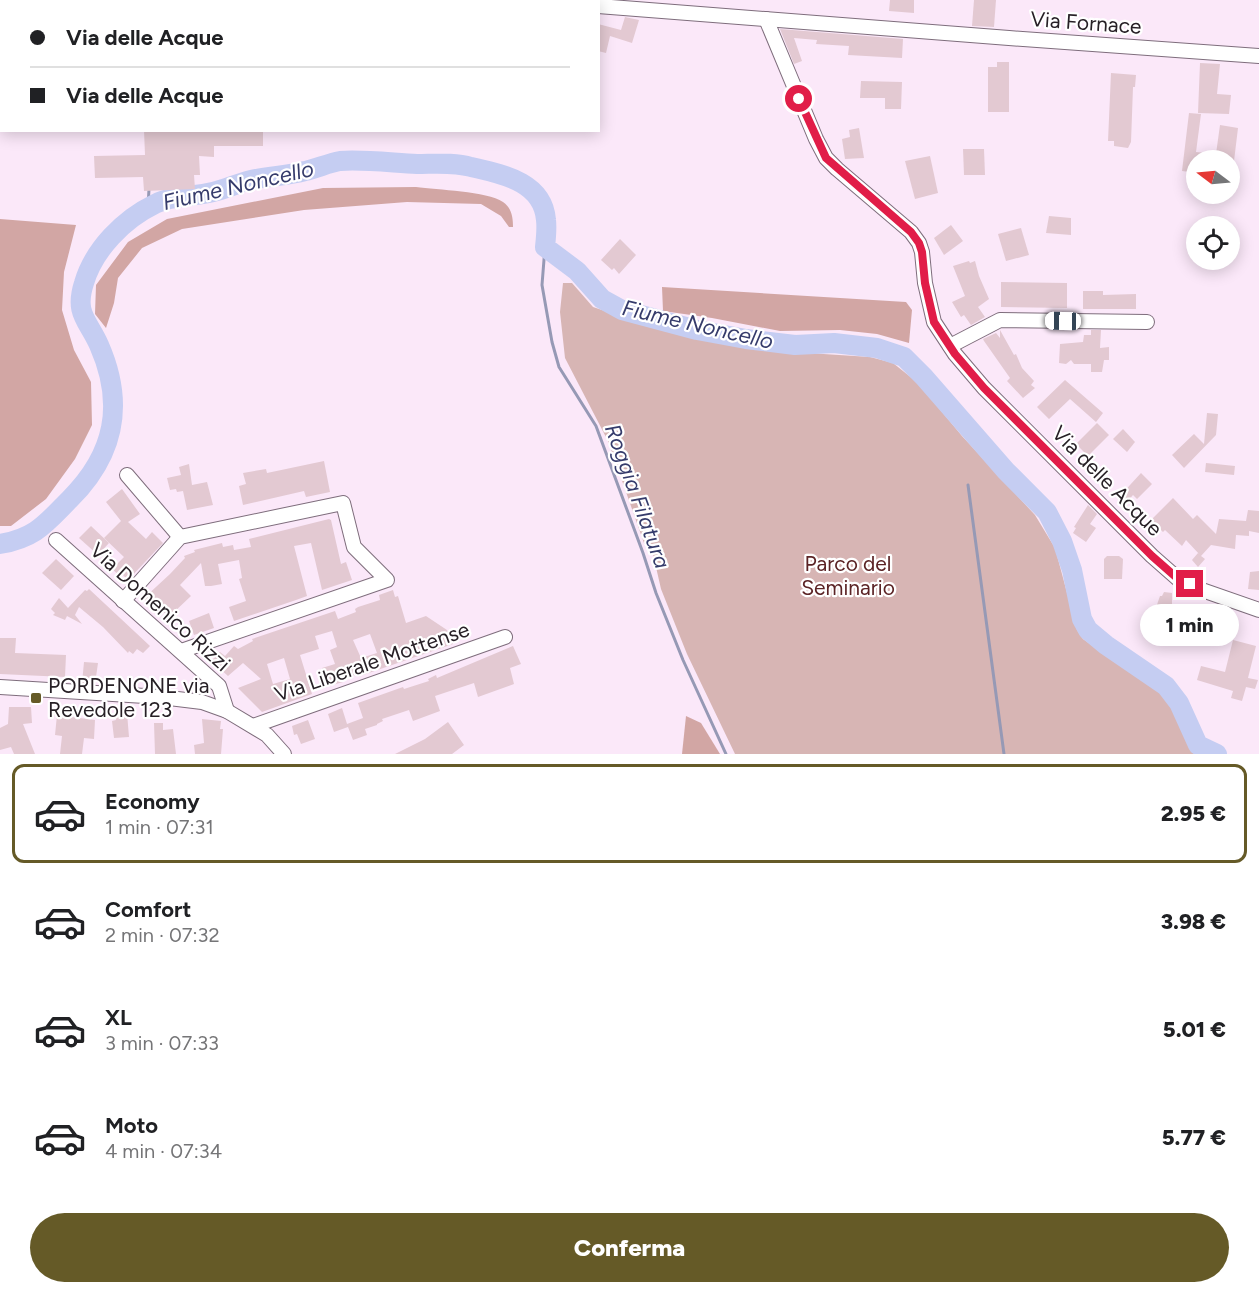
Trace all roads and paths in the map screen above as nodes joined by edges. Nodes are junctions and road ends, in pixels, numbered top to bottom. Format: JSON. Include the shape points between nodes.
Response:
{"nodes":[{"id":1,"x":627,"y":4,"type":"edge"},
{"id":2,"x":600,"y":6,"type":"edge"},
{"id":3,"x":766,"y":19,"type":"junction"},
{"id":4,"x":1259,"y":56,"type":"edge"},
{"id":5,"x":1147,"y":322,"type":"dead end"},
{"id":6,"x":950,"y":346,"type":"junction"},
{"id":7,"x":127,"y":475,"type":"dead end"},
{"id":8,"x":180,"y":537,"type":"junction"},
{"id":9,"x":56,"y":540,"type":"dead end"},
{"id":10,"x":123,"y":601,"type":"junction"},
{"id":11,"x":1259,"y":610,"type":"edge"},
{"id":12,"x":505,"y":637,"type":"dead end"},
{"id":13,"x":181,"y":651,"type":"junction"},
{"id":14,"x":0,"y":687,"type":"edge"},
{"id":15,"x":227,"y":711,"type":"junction"},
{"id":16,"x":253,"y":726,"type":"junction"},
{"id":17,"x":284,"y":754,"type":"edge"}],
"edges":[{"from":1,"to":2,"type":"street","name":"Via Fornace"},
{"from":1,"to":3,"type":"street","name":"Via Fornace"},
{"from":3,"to":4,"type":"street","name":"Via Fornace"},
{"from":3,"to":6,"type":"street","name":"Via delle Acque","via":[[826,158],[919,243],[934,322]]},
{"from":5,"to":6,"type":"street","via":[[1000,320]]},
{"from":6,"to":11,"type":"street","name":"Via delle Acque","via":[[984,388],[1177,578]]},
{"from":7,"to":8,"type":"street"},
{"from":8,"to":10,"type":"street"},
{"from":8,"to":13,"type":"street","via":[[342,503],[354,547],[387,580]]},
{"from":9,"to":10,"type":"street","name":"Via Domenico Rizzi"},
{"from":10,"to":13,"type":"street","name":"Via Domenico Rizzi"},
{"from":12,"to":16,"type":"street","name":"Via Liberale Mottense"},
{"from":13,"to":15,"type":"street","name":"Via Domenico Rizzi","via":[[219,686]]},
{"from":14,"to":15,"type":"street","via":[[183,699]]},
{"from":15,"to":16,"type":"street"},
{"from":16,"to":17,"type":"street"}]}
